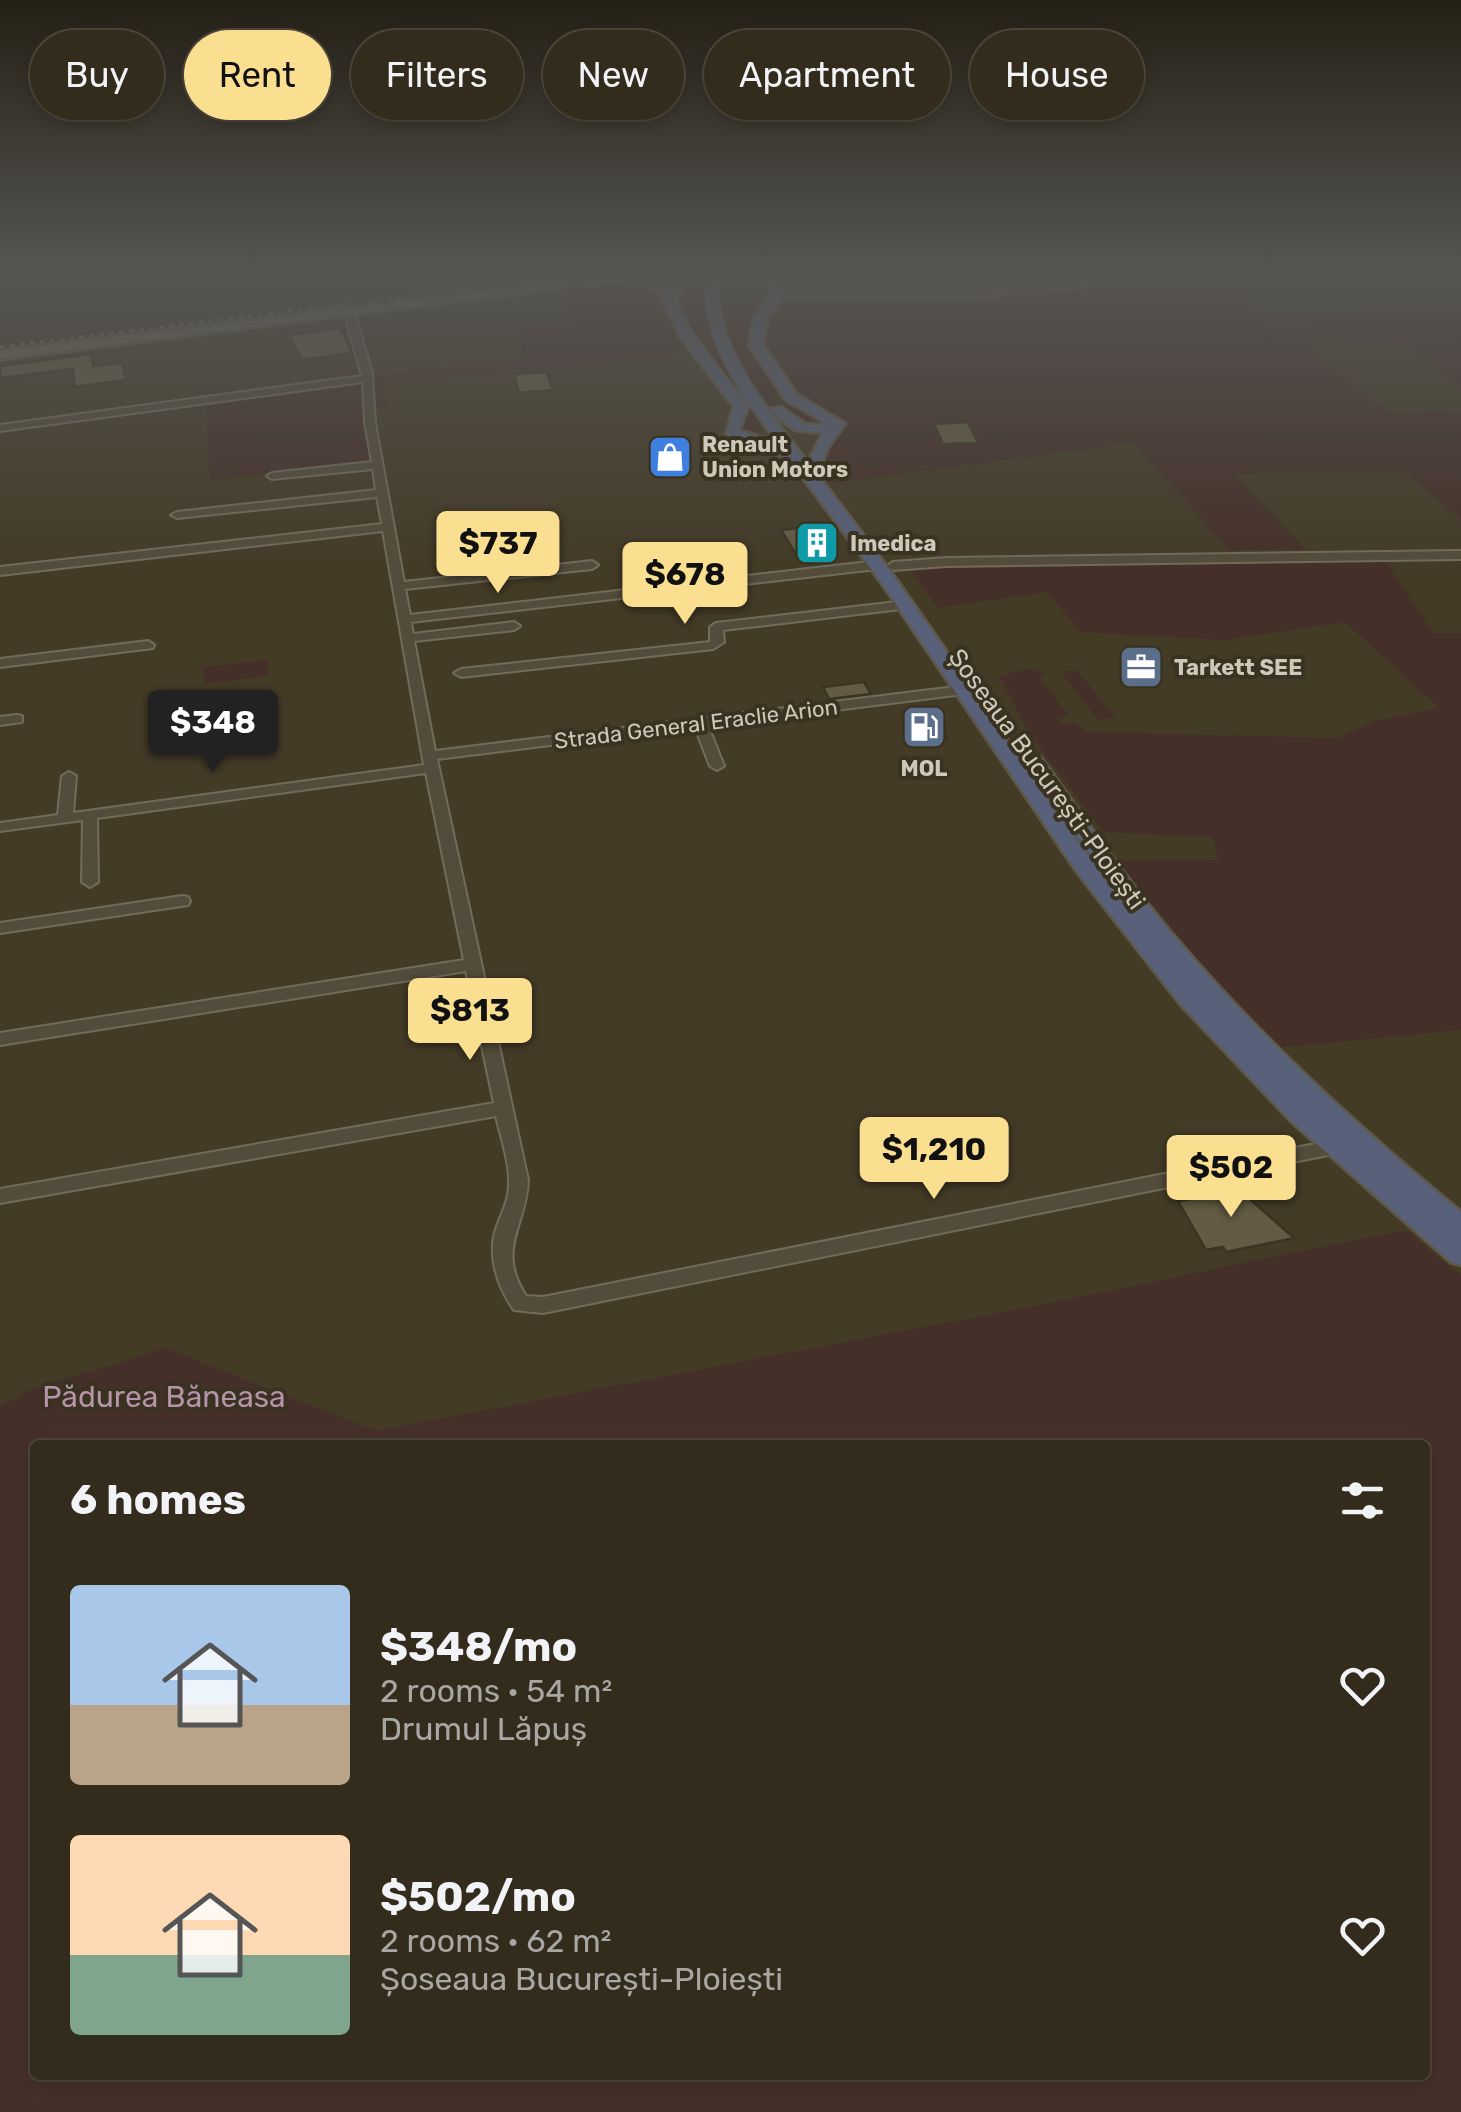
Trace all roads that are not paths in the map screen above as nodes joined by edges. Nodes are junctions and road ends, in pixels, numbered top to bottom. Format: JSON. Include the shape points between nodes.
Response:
{"nodes":[{"id":1,"x":365,"y":369,"type":"edge"},
{"id":2,"x":712,"y":369,"type":"edge"},
{"id":3,"x":734,"y":369,"type":"edge"},
{"id":4,"x":746,"y":369,"type":"edge"},
{"id":5,"x":770,"y":369,"type":"edge"},
{"id":6,"x":367,"y":378,"type":"junction"},
{"id":7,"x":766,"y":406,"type":"junction"},
{"id":8,"x":831,"y":418,"type":"junction"},
{"id":9,"x":0,"y":428,"type":"edge"},
{"id":10,"x":731,"y":431,"type":"junction"},
{"id":11,"x":809,"y":462,"type":"junction"},
{"id":12,"x":378,"y":465,"type":"junction"},
{"id":13,"x":272,"y":476,"type":"dead end"},
{"id":14,"x":382,"y":493,"type":"junction"},
{"id":15,"x":176,"y":515,"type":"dead end"},
{"id":16,"x":387,"y":526,"type":"junction"},
{"id":17,"x":1461,"y":555,"type":"edge"},
{"id":18,"x":592,"y":565,"type":"dead end"},
{"id":19,"x":885,"y":566,"type":"junction"},
{"id":20,"x":0,"y":571,"type":"edge"},
{"id":21,"x":399,"y":586,"type":"junction"},
{"id":22,"x":904,"y":606,"type":"junction"},
{"id":23,"x":405,"y":620,"type":"junction"},
{"id":24,"x":514,"y":626,"type":"dead end"},
{"id":25,"x":408,"y":638,"type":"junction"},
{"id":26,"x":148,"y":645,"type":"dead end"},
{"id":27,"x":0,"y":663,"type":"edge"},
{"id":28,"x":461,"y":673,"type":"dead end"},
{"id":29,"x":963,"y":690,"type":"junction"},
{"id":30,"x":17,"y":719,"type":"dead end"},
{"id":31,"x":0,"y":721,"type":"edge"},
{"id":32,"x":700,"y":723,"type":"junction"},
{"id":33,"x":430,"y":762,"type":"junction"},
{"id":34,"x":717,"y":766,"type":"dead end"},
{"id":35,"x":68,"y":776,"type":"dead end"},
{"id":36,"x":90,"y":814,"type":"junction"},
{"id":37,"x":65,"y":818,"type":"junction"},
{"id":38,"x":0,"y":827,"type":"edge"},
{"id":39,"x":90,"y":882,"type":"dead end"},
{"id":40,"x":182,"y":901,"type":"dead end"},
{"id":41,"x":0,"y":928,"type":"edge"},
{"id":42,"x":474,"y":964,"type":"junction"},
{"id":43,"x":0,"y":1040,"type":"edge"},
{"id":44,"x":504,"y":1108,"type":"junction"},
{"id":45,"x":1336,"y":1147,"type":"junction"},
{"id":46,"x":0,"y":1196,"type":"edge"},
{"id":47,"x":1461,"y":1228,"type":"edge"},
{"id":48,"x":1461,"y":1254,"type":"edge"}],
"edges":[{"from":1,"to":6,"type":"street"},
{"from":2,"to":10,"type":"highway","via":[[740,407]]},
{"from":3,"to":7,"type":"highway","name":"Șoseaua București-Ploiești","bridge":true},
{"from":4,"to":7,"type":"highway","name":"Șoseaua București-Ploiești"},
{"from":5,"to":8,"type":"highway","via":[[791,398]]},
{"from":6,"to":9,"type":"street"},
{"from":6,"to":12,"type":"street"},
{"from":7,"to":8,"type":"highway","via":[[804,430],[828,428]]},
{"from":7,"to":10,"type":"highway","via":[[761,432]]},
{"from":7,"to":11,"type":"highway","name":"Șoseaua București-Ploiești"},
{"from":8,"to":11,"type":"highway","via":[[838,427]]},
{"from":10,"to":11,"type":"highway"},
{"from":11,"to":19,"type":"highway","name":"Șoseaua București-Ploiești"},
{"from":12,"to":13,"type":"street"},
{"from":12,"to":14,"type":"street"},
{"from":14,"to":15,"type":"street"},
{"from":14,"to":16,"type":"street"},
{"from":16,"to":20,"type":"street"},
{"from":16,"to":21,"type":"street"},
{"from":17,"to":19,"type":"street"},
{"from":18,"to":21,"type":"street"},
{"from":19,"to":22,"type":"highway","name":"Șoseaua București-Ploiești"},
{"from":19,"to":23,"type":"street"},
{"from":19,"to":47,"type":"highway","name":"Șoseaua București-Ploiești","via":[[1178,956],[1353,1135]]},
{"from":21,"to":23,"type":"street"},
{"from":22,"to":28,"type":"street","via":[[716,627],[718,642],[709,646]]},
{"from":22,"to":29,"type":"highway","name":"Șoseaua București-Ploiești"},
{"from":23,"to":25,"type":"street"},
{"from":24,"to":25,"type":"street"},
{"from":25,"to":33,"type":"street"},
{"from":26,"to":27,"type":"street"},
{"from":29,"to":32,"type":"street","name":"Strada General Eraclie Arion"},
{"from":29,"to":45,"type":"highway","name":"Șoseaua București-Ploiești","via":[[1156,960]]},
{"from":30,"to":31,"type":"street"},
{"from":32,"to":33,"type":"street","name":"Strada General Eraclie Arion"},
{"from":32,"to":34,"type":"street"},
{"from":33,"to":36,"type":"street","name":"Strada General Eraclie Arion"},
{"from":33,"to":42,"type":"street"},
{"from":35,"to":37,"type":"street"},
{"from":36,"to":37,"type":"street","name":"Strada General Eraclie Arion"},
{"from":36,"to":39,"type":"street"},
{"from":37,"to":38,"type":"street","name":"Strada General Eraclie Arion"},
{"from":40,"to":41,"type":"street"},
{"from":42,"to":43,"type":"street"},
{"from":42,"to":44,"type":"street"},
{"from":44,"to":45,"type":"street","via":[[519,1204],[502,1239],[513,1296],[521,1304]]},
{"from":44,"to":46,"type":"street"},
{"from":45,"to":48,"type":"highway","name":"Șoseaua București-Ploiești"}]}
